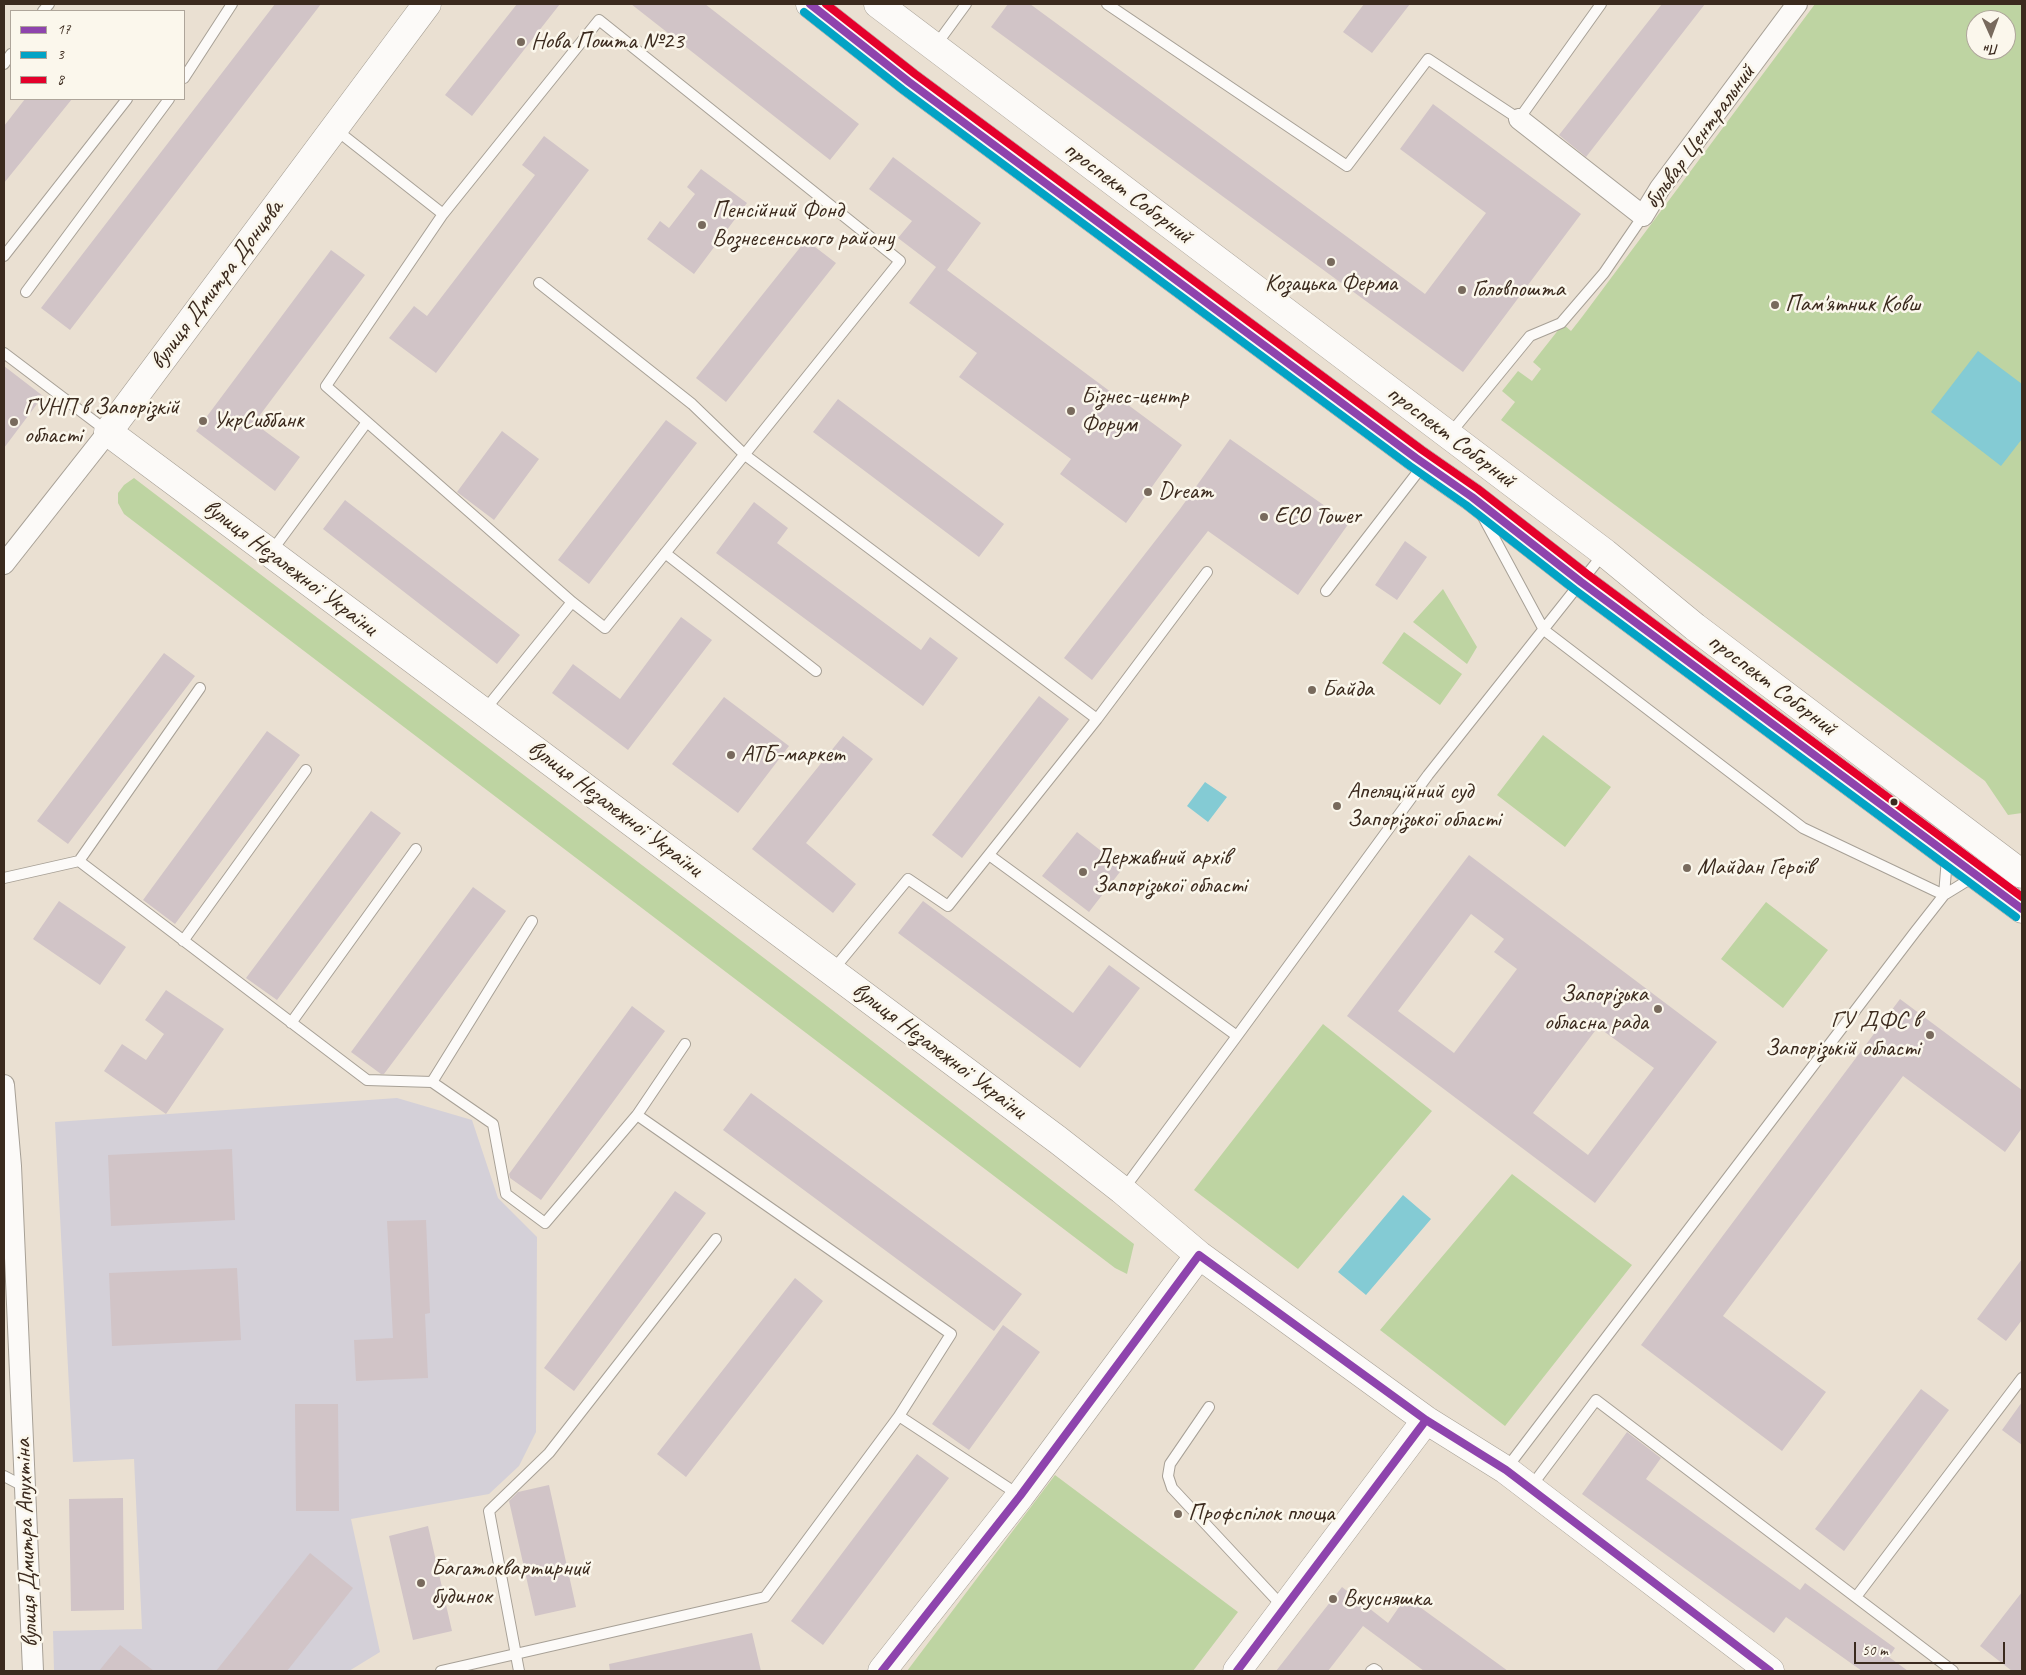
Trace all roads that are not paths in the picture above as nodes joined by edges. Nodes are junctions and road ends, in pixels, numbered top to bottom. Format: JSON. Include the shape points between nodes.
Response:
{"nodes":[{"id":1,"x":232,"y":4,"type":"edge"},
{"id":2,"x":427,"y":4,"type":"edge"},
{"id":3,"x":810,"y":4,"type":"edge"},
{"id":4,"x":878,"y":4,"type":"edge"},
{"id":5,"x":966,"y":4,"type":"edge"},
{"id":6,"x":1107,"y":4,"type":"edge"},
{"id":7,"x":1601,"y":4,"type":"edge"},
{"id":8,"x":1797,"y":4,"type":"edge"},
{"id":9,"x":934,"y":47,"type":"junction"},
{"id":10,"x":185,"y":75,"type":"edge"},
{"id":11,"x":126,"y":100,"type":"edge"},
{"id":12,"x":168,"y":100,"type":"edge"},
{"id":13,"x":1519,"y":119,"type":"junction"},
{"id":14,"x":334,"y":128,"type":"junction"},
{"id":15,"x":443,"y":214,"type":"junction"},
{"id":16,"x":1643,"y":216,"type":"junction"},
{"id":17,"x":4,"y":256,"type":"edge"},
{"id":18,"x":539,"y":282,"type":"dead end"},
{"id":19,"x":26,"y":292,"type":"dead end"},
{"id":20,"x":4,"y":353,"type":"edge"},
{"id":21,"x":367,"y":422,"type":"junction"},
{"id":22,"x":108,"y":432,"type":"junction"},
{"id":23,"x":1448,"y":435,"type":"junction"},
{"id":24,"x":745,"y":455,"type":"junction"},
{"id":25,"x":1424,"y":464,"type":"junction"},
{"id":26,"x":1472,"y":497,"type":"junction"},
{"id":27,"x":665,"y":553,"type":"junction"},
{"id":28,"x":1605,"y":553,"type":"junction"},
{"id":29,"x":270,"y":554,"type":"junction"},
{"id":30,"x":4,"y":564,"type":"edge"},
{"id":31,"x":1206,"y":572,"type":"dead end"},
{"id":32,"x":1581,"y":582,"type":"junction"},
{"id":33,"x":1326,"y":591,"type":"dead end"},
{"id":34,"x":572,"y":602,"type":"junction"},
{"id":35,"x":1544,"y":630,"type":"junction"},
{"id":36,"x":816,"y":672,"type":"dead end"},
{"id":37,"x":200,"y":688,"type":"dead end"},
{"id":38,"x":484,"y":711,"type":"junction"},
{"id":39,"x":1097,"y":719,"type":"junction"},
{"id":40,"x":306,"y":770,"type":"dead end"},
{"id":41,"x":1925,"y":800,"type":"junction"},
{"id":42,"x":416,"y":849,"type":"dead end"},
{"id":43,"x":1947,"y":854,"type":"junction"},
{"id":44,"x":989,"y":855,"type":"junction"},
{"id":45,"x":78,"y":861,"type":"junction"},
{"id":46,"x":1978,"y":874,"type":"junction"},
{"id":47,"x":2022,"y":874,"type":"edge"},
{"id":48,"x":4,"y":878,"type":"edge"},
{"id":49,"x":1944,"y":895,"type":"junction"},
{"id":50,"x":2022,"y":909,"type":"edge"},
{"id":51,"x":532,"y":921,"type":"dead end"},
{"id":52,"x":183,"y":941,"type":"junction"},
{"id":53,"x":832,"y":971,"type":"junction"},
{"id":54,"x":291,"y":1023,"type":"junction"},
{"id":55,"x":1238,"y":1036,"type":"junction"},
{"id":56,"x":685,"y":1044,"type":"dead end"},
{"id":57,"x":432,"y":1082,"type":"junction"},
{"id":58,"x":4,"y":1085,"type":"edge"},
{"id":59,"x":637,"y":1115,"type":"junction"},
{"id":60,"x":1122,"y":1190,"type":"junction"},
{"id":61,"x":716,"y":1239,"type":"dead end"},
{"id":62,"x":1199,"y":1256,"type":"junction"},
{"id":63,"x":2022,"y":1378,"type":"edge"},
{"id":64,"x":1209,"y":1407,"type":"dead end"},
{"id":65,"x":899,"y":1416,"type":"junction"},
{"id":66,"x":1426,"y":1420,"type":"junction"},
{"id":67,"x":1506,"y":1470,"type":"junction"},
{"id":68,"x":4,"y":1476,"type":"edge"},
{"id":69,"x":25,"y":1487,"type":"junction"},
{"id":70,"x":1530,"y":1488,"type":"junction"},
{"id":71,"x":1020,"y":1496,"type":"junction"},
{"id":72,"x":1856,"y":1597,"type":"junction"},
{"id":73,"x":1284,"y":1608,"type":"junction"},
{"id":74,"x":516,"y":1654,"type":"junction"},
{"id":75,"x":33,"y":1671,"type":"edge"},
{"id":76,"x":441,"y":1671,"type":"edge"},
{"id":77,"x":520,"y":1671,"type":"edge"},
{"id":78,"x":882,"y":1671,"type":"edge"},
{"id":79,"x":1237,"y":1671,"type":"edge"},
{"id":80,"x":1371,"y":1671,"type":"edge"},
{"id":81,"x":1377,"y":1671,"type":"edge"},
{"id":82,"x":1770,"y":1671,"type":"edge"},
{"id":83,"x":1953,"y":1671,"type":"edge"}],
"edges":[{"from":1,"to":10,"type":"lane"},
{"from":2,"to":14,"type":"street","name":"вулиця Дмитра Донцова"},
{"from":3,"to":25,"type":"street","name":"проспект Соборний","via":[[909,82]]},
{"from":4,"to":9,"type":"street","name":"проспект Соборний"},
{"from":5,"to":9,"type":"lane"},
{"from":6,"to":13,"type":"lane","via":[[1347,166],[1428,59]]},
{"from":7,"to":13,"type":"lane"},
{"from":8,"to":16,"type":"street","name":"бульвар Центральний","via":[[1660,188]]},
{"from":9,"to":23,"type":"street","name":"проспект Соборний"},
{"from":11,"to":17,"type":"lane"},
{"from":12,"to":19,"type":"lane"},
{"from":13,"to":16,"type":"street","name":"бульвар Центральний"},
{"from":14,"to":15,"type":"lane"},
{"from":14,"to":22,"type":"street","name":"вулиця Дмитра Донцова"},
{"from":15,"to":21,"type":"lane","via":[[326,386]]},
{"from":15,"to":24,"type":"lane","via":[[599,20],[900,262]]},
{"from":16,"to":23,"type":"lane","via":[[1604,273],[1560,323],[1530,336]]},
{"from":18,"to":24,"type":"lane","via":[[692,404]]},
{"from":20,"to":22,"type":"lane"},
{"from":21,"to":29,"type":"lane"},
{"from":21,"to":34,"type":"lane"},
{"from":22,"to":29,"type":"street","name":"вулиця Незалежної України"},
{"from":22,"to":30,"type":"street","name":"вулиця Дмитра Донцова"},
{"from":23,"to":25,"type":"street"},
{"from":23,"to":28,"type":"street","name":"проспект Соборний"},
{"from":24,"to":27,"type":"lane"},
{"from":24,"to":39,"type":"lane"},
{"from":25,"to":26,"type":"street","name":"проспект Соборний"},
{"from":25,"to":33,"type":"lane"},
{"from":26,"to":32,"type":"street","name":"проспект Соборний"},
{"from":26,"to":35,"type":"lane"},
{"from":27,"to":34,"type":"lane","via":[[605,628]]},
{"from":27,"to":36,"type":"lane"},
{"from":28,"to":32,"type":"lane"},
{"from":28,"to":41,"type":"street","name":"проспект Соборний","via":[[1696,627]]},
{"from":29,"to":38,"type":"street","name":"вулиця Незалежної України"},
{"from":31,"to":39,"type":"lane"},
{"from":32,"to":35,"type":"lane"},
{"from":32,"to":43,"type":"street","name":"проспект Соборний"},
{"from":34,"to":38,"type":"lane"},
{"from":35,"to":49,"type":"lane","via":[[1803,828]]},
{"from":35,"to":55,"type":"lane","via":[[1428,776]]},
{"from":37,"to":45,"type":"lane"},
{"from":38,"to":53,"type":"street","name":"вулиця Незалежної України"},
{"from":39,"to":44,"type":"lane"},
{"from":40,"to":52,"type":"lane"},
{"from":41,"to":43,"type":"street","via":[[1944,835]]},
{"from":41,"to":47,"type":"street","name":"проспект Соборний"},
{"from":42,"to":54,"type":"lane"},
{"from":43,"to":46,"type":"street","name":"проспект Соборний"},
{"from":43,"to":49,"type":"lane"},
{"from":44,"to":53,"type":"lane","via":[[948,906],[908,879]]},
{"from":44,"to":55,"type":"lane"},
{"from":45,"to":48,"type":"lane"},
{"from":45,"to":52,"type":"lane"},
{"from":46,"to":49,"type":"lane"},
{"from":46,"to":50,"type":"street","name":"проспект Соборний"},
{"from":49,"to":67,"type":"lane"},
{"from":51,"to":57,"type":"lane"},
{"from":52,"to":54,"type":"lane"},
{"from":53,"to":60,"type":"street","name":"вулиця Незалежної України"},
{"from":54,"to":57,"type":"lane","via":[[367,1080]]},
{"from":55,"to":60,"type":"lane"},
{"from":56,"to":59,"type":"lane"},
{"from":57,"to":59,"type":"lane","via":[[493,1124],[506,1194],[545,1223]]},
{"from":58,"to":69,"type":"street","name":"вулиця Дмитра Апухтіна","via":[[11,1166]]},
{"from":59,"to":65,"type":"lane","via":[[951,1334]]},
{"from":60,"to":62,"type":"street","name":"вулиця Незалежної України"},
{"from":61,"to":74,"type":"lane","via":[[549,1453],[489,1511]]},
{"from":62,"to":66,"type":"street","name":"вулиця Незалежної України"},
{"from":62,"to":71,"type":"street"},
{"from":63,"to":72,"type":"lane"},
{"from":64,"to":73,"type":"lane","via":[[1170,1464],[1168,1476],[1172,1488]]},
{"from":65,"to":71,"type":"lane"},
{"from":65,"to":74,"type":"lane","via":[[765,1597]]},
{"from":66,"to":67,"type":"street","name":"вулиця Незалежної України"},
{"from":66,"to":73,"type":"street"},
{"from":67,"to":70,"type":"street","name":"вулиця Незалежної України"},
{"from":68,"to":69,"type":"lane"},
{"from":69,"to":75,"type":"street","name":"вулиця Дмитра Апухтіна"},
{"from":70,"to":72,"type":"lane","via":[[1596,1400]]},
{"from":70,"to":82,"type":"street","name":"вулиця Незалежної України"},
{"from":71,"to":78,"type":"street"},
{"from":72,"to":83,"type":"lane"},
{"from":73,"to":79,"type":"street"},
{"from":74,"to":76,"type":"lane"},
{"from":74,"to":77,"type":"lane"},
{"from":80,"to":81,"type":"lane","via":[[1374,1668]]}]}
